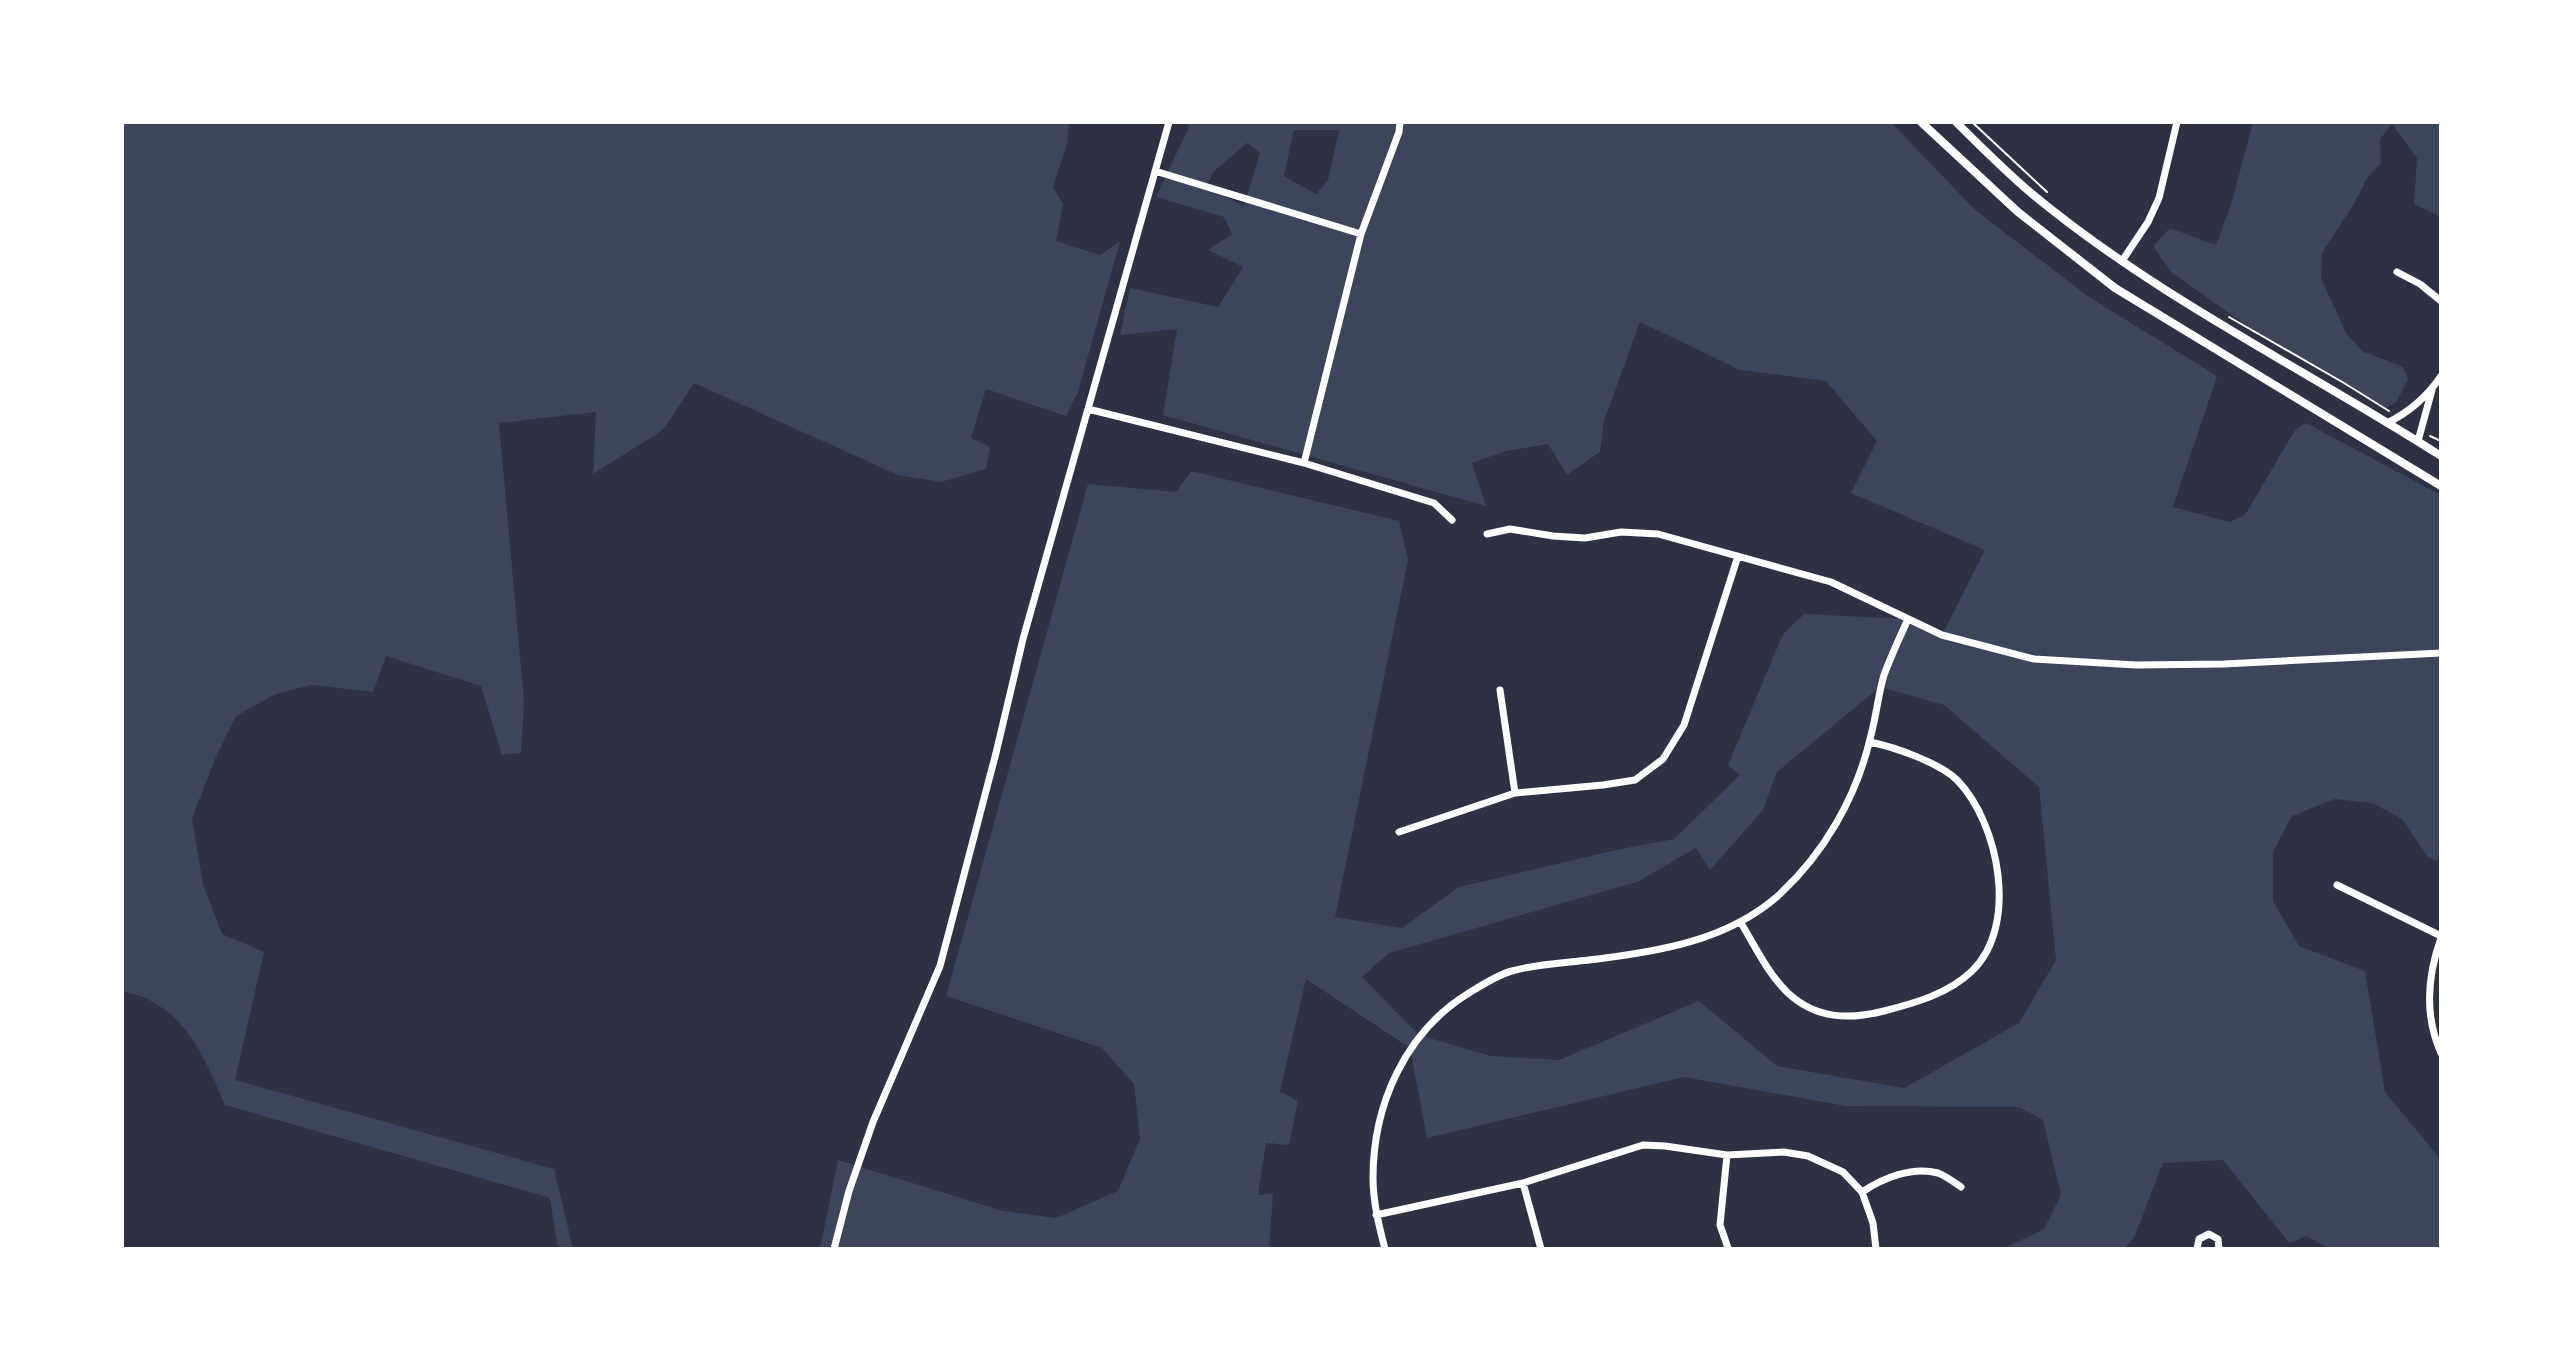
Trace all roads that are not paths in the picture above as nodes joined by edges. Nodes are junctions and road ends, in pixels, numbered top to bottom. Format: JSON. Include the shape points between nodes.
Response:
{"nodes":[{"id":1,"x":1169,"y":122,"type":"edge"},
{"id":2,"x":1400,"y":122,"type":"edge"},
{"id":3,"x":1921,"y":122,"type":"edge"},
{"id":4,"x":1956,"y":122,"type":"edge"},
{"id":5,"x":2177,"y":122,"type":"edge"},
{"id":6,"x":1155,"y":171,"type":"junction"},
{"id":7,"x":1361,"y":234,"type":"junction"},
{"id":8,"x":2122,"y":261,"type":"junction"},
{"id":9,"x":2397,"y":272,"type":"dead end"},
{"id":10,"x":2441,"y":301,"type":"edge"},
{"id":11,"x":2441,"y":376,"type":"edge"},
{"id":12,"x":2432,"y":390,"type":"junction"},
{"id":13,"x":1088,"y":409,"type":"junction"},
{"id":14,"x":2387,"y":423,"type":"junction"},
{"id":15,"x":2418,"y":441,"type":"junction"},
{"id":16,"x":2441,"y":456,"type":"edge"},
{"id":17,"x":1304,"y":463,"type":"junction"},
{"id":18,"x":2441,"y":486,"type":"edge"},
{"id":19,"x":1452,"y":520,"type":"dead end"},
{"id":20,"x":1487,"y":534,"type":"dead end"},
{"id":21,"x":1738,"y":556,"type":"junction"},
{"id":22,"x":1908,"y":619,"type":"junction"},
{"id":23,"x":2441,"y":653,"type":"edge"},
{"id":24,"x":1500,"y":690,"type":"dead end"},
{"id":25,"x":1870,"y":742,"type":"junction"},
{"id":26,"x":1515,"y":793,"type":"junction"},
{"id":27,"x":1399,"y":832,"type":"dead end"},
{"id":28,"x":2337,"y":885,"type":"dead end"},
{"id":29,"x":1741,"y":923,"type":"junction"},
{"id":30,"x":2441,"y":937,"type":"edge"},
{"id":31,"x":2441,"y":1053,"type":"edge"},
{"id":32,"x":1727,"y":1155,"type":"junction"},
{"id":33,"x":1523,"y":1183,"type":"junction"},
{"id":34,"x":1961,"y":1187,"type":"dead end"},
{"id":35,"x":1862,"y":1192,"type":"junction"},
{"id":36,"x":1376,"y":1215,"type":"junction"},
{"id":37,"x":1728,"y":1248,"type":"edge"},
{"id":38,"x":834,"y":1249,"type":"edge"},
{"id":39,"x":1385,"y":1249,"type":"edge"},
{"id":40,"x":1541,"y":1249,"type":"edge"},
{"id":41,"x":1876,"y":1249,"type":"edge"},
{"id":42,"x":2197,"y":1249,"type":"edge"},
{"id":43,"x":2219,"y":1249,"type":"edge"}],
"edges":[{"from":1,"to":6,"type":"street"},
{"from":2,"to":7,"type":"street"},
{"from":3,"to":18,"type":"street","via":[[2018,212],[2115,288]]},
{"from":4,"to":8,"type":"street","via":[[2032,193]]},
{"from":5,"to":8,"type":"street","via":[[2159,198]]},
{"from":6,"to":7,"type":"street"},
{"from":6,"to":13,"type":"street"},
{"from":7,"to":17,"type":"street"},
{"from":8,"to":14,"type":"street"},
{"from":9,"to":10,"type":"street"},
{"from":11,"to":12,"type":"street"},
{"from":12,"to":14,"type":"street"},
{"from":12,"to":15,"type":"street"},
{"from":13,"to":17,"type":"street"},
{"from":13,"to":38,"type":"street","via":[[940,966],[873,1122]]},
{"from":14,"to":15,"type":"street"},
{"from":15,"to":16,"type":"street"},
{"from":17,"to":19,"type":"street","via":[[1434,503]]},
{"from":20,"to":21,"type":"street","via":[[1510,529],[1585,538],[1621,532],[1658,534]]},
{"from":21,"to":22,"type":"street","via":[[1831,582]]},
{"from":21,"to":26,"type":"street","via":[[1684,725],[1663,759],[1635,780]]},
{"from":22,"to":23,"type":"street","via":[[1942,635],[2034,659],[2077,663],[2224,664]]},
{"from":22,"to":25,"type":"street","via":[[1884,675]]},
{"from":24,"to":26,"type":"street"},
{"from":25,"to":29,"type":"street","via":[[1849,799],[1820,849],[1779,895]]},
{"from":25,"to":29,"type":"street","via":[[1927,762],[1956,779],[1988,831],[1999,885],[1999,922],[1973,970],[1918,1002],[1833,1017],[1789,995]]},
{"from":26,"to":27,"type":"street"},
{"from":28,"to":30,"type":"street"},
{"from":29,"to":36,"type":"street","via":[[1665,949],[1508,971],[1455,1002],[1414,1044],[1389,1090],[1375,1151]]},
{"from":30,"to":31,"type":"street","via":[[2429,1003],[2431,1029]]},
{"from":32,"to":33,"type":"street","via":[[1643,1145]]},
{"from":32,"to":35,"type":"street","via":[[1808,1156],[1843,1172]]},
{"from":32,"to":37,"type":"street","via":[[1720,1225]]},
{"from":33,"to":36,"type":"street"},
{"from":33,"to":40,"type":"street"},
{"from":34,"to":35,"type":"street","via":[[1924,1171],[1890,1177]]},
{"from":35,"to":41,"type":"street"},
{"from":36,"to":39,"type":"street"},
{"from":42,"to":43,"type":"street","via":[[2199,1239],[2209,1234],[2218,1239]]}]}
